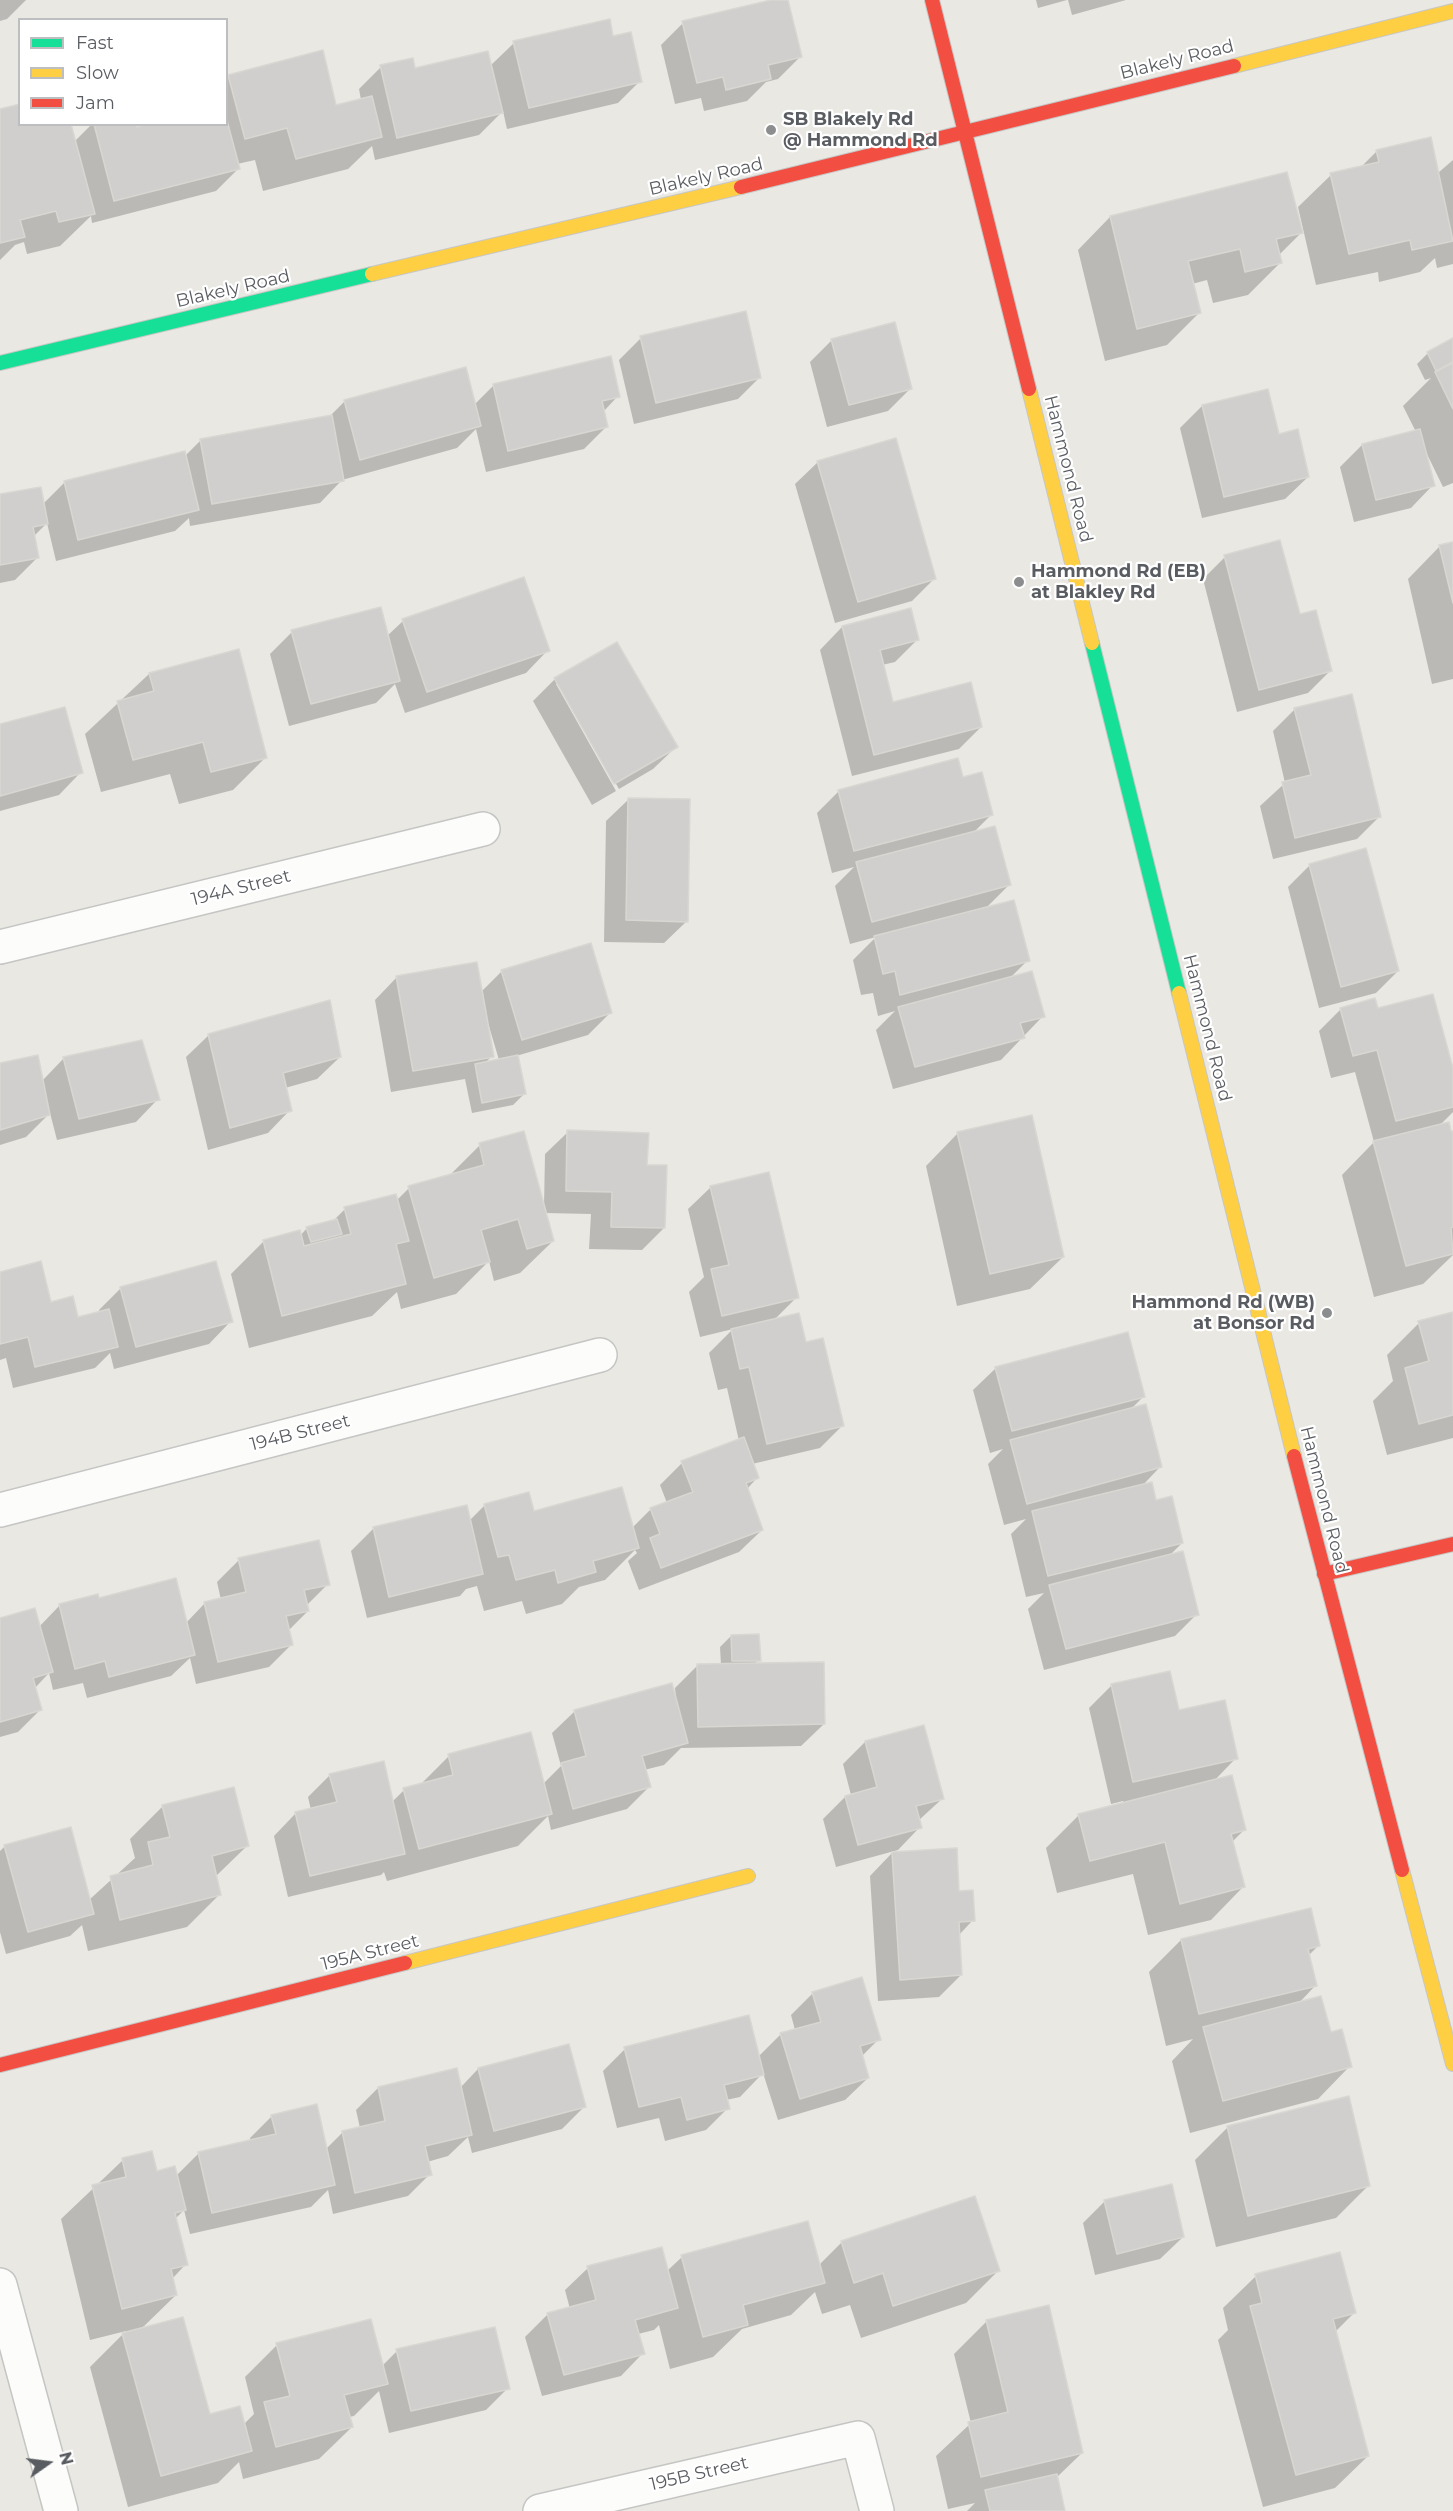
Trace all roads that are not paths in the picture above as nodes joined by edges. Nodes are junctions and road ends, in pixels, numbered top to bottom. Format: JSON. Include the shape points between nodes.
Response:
{"nodes":[{"id":1,"x":932,"y":0,"type":"edge"},
{"id":2,"x":1453,"y":11,"type":"edge"},
{"id":3,"x":966,"y":132,"type":"junction"},
{"id":4,"x":0,"y":363,"type":"edge"},
{"id":5,"x":483,"y":829,"type":"dead end"},
{"id":6,"x":0,"y":947,"type":"edge"},
{"id":7,"x":600,"y":1356,"type":"dead end"},
{"id":8,"x":0,"y":1510,"type":"edge"},
{"id":9,"x":1453,"y":1544,"type":"edge"},
{"id":10,"x":1324,"y":1574,"type":"junction"},
{"id":11,"x":748,"y":1876,"type":"dead end"},
{"id":12,"x":1453,"y":2064,"type":"edge"},
{"id":13,"x":0,"y":2065,"type":"edge"},
{"id":14,"x":0,"y":2285,"type":"edge"},
{"id":15,"x":61,"y":2511,"type":"edge"},
{"id":16,"x":540,"y":2511,"type":"edge"},
{"id":17,"x":877,"y":2511,"type":"edge"}],
"edges":[{"from":1,"to":3,"type":"street","name":"Hammond Road"},
{"from":2,"to":3,"type":"street","name":"Blakely Road"},
{"from":3,"to":4,"type":"street","name":"Blakely Road"},
{"from":3,"to":10,"type":"street","name":"Hammond Road"},
{"from":5,"to":6,"type":"street","name":"194A Street"},
{"from":7,"to":8,"type":"street","name":"194B Street"},
{"from":9,"to":10,"type":"street"},
{"from":10,"to":12,"type":"street","name":"Hammond Road"},
{"from":11,"to":13,"type":"street","name":"195A Street"},
{"from":14,"to":15,"type":"street"},
{"from":16,"to":17,"type":"street","name":"195B Street","via":[[858,2438]]}]}
